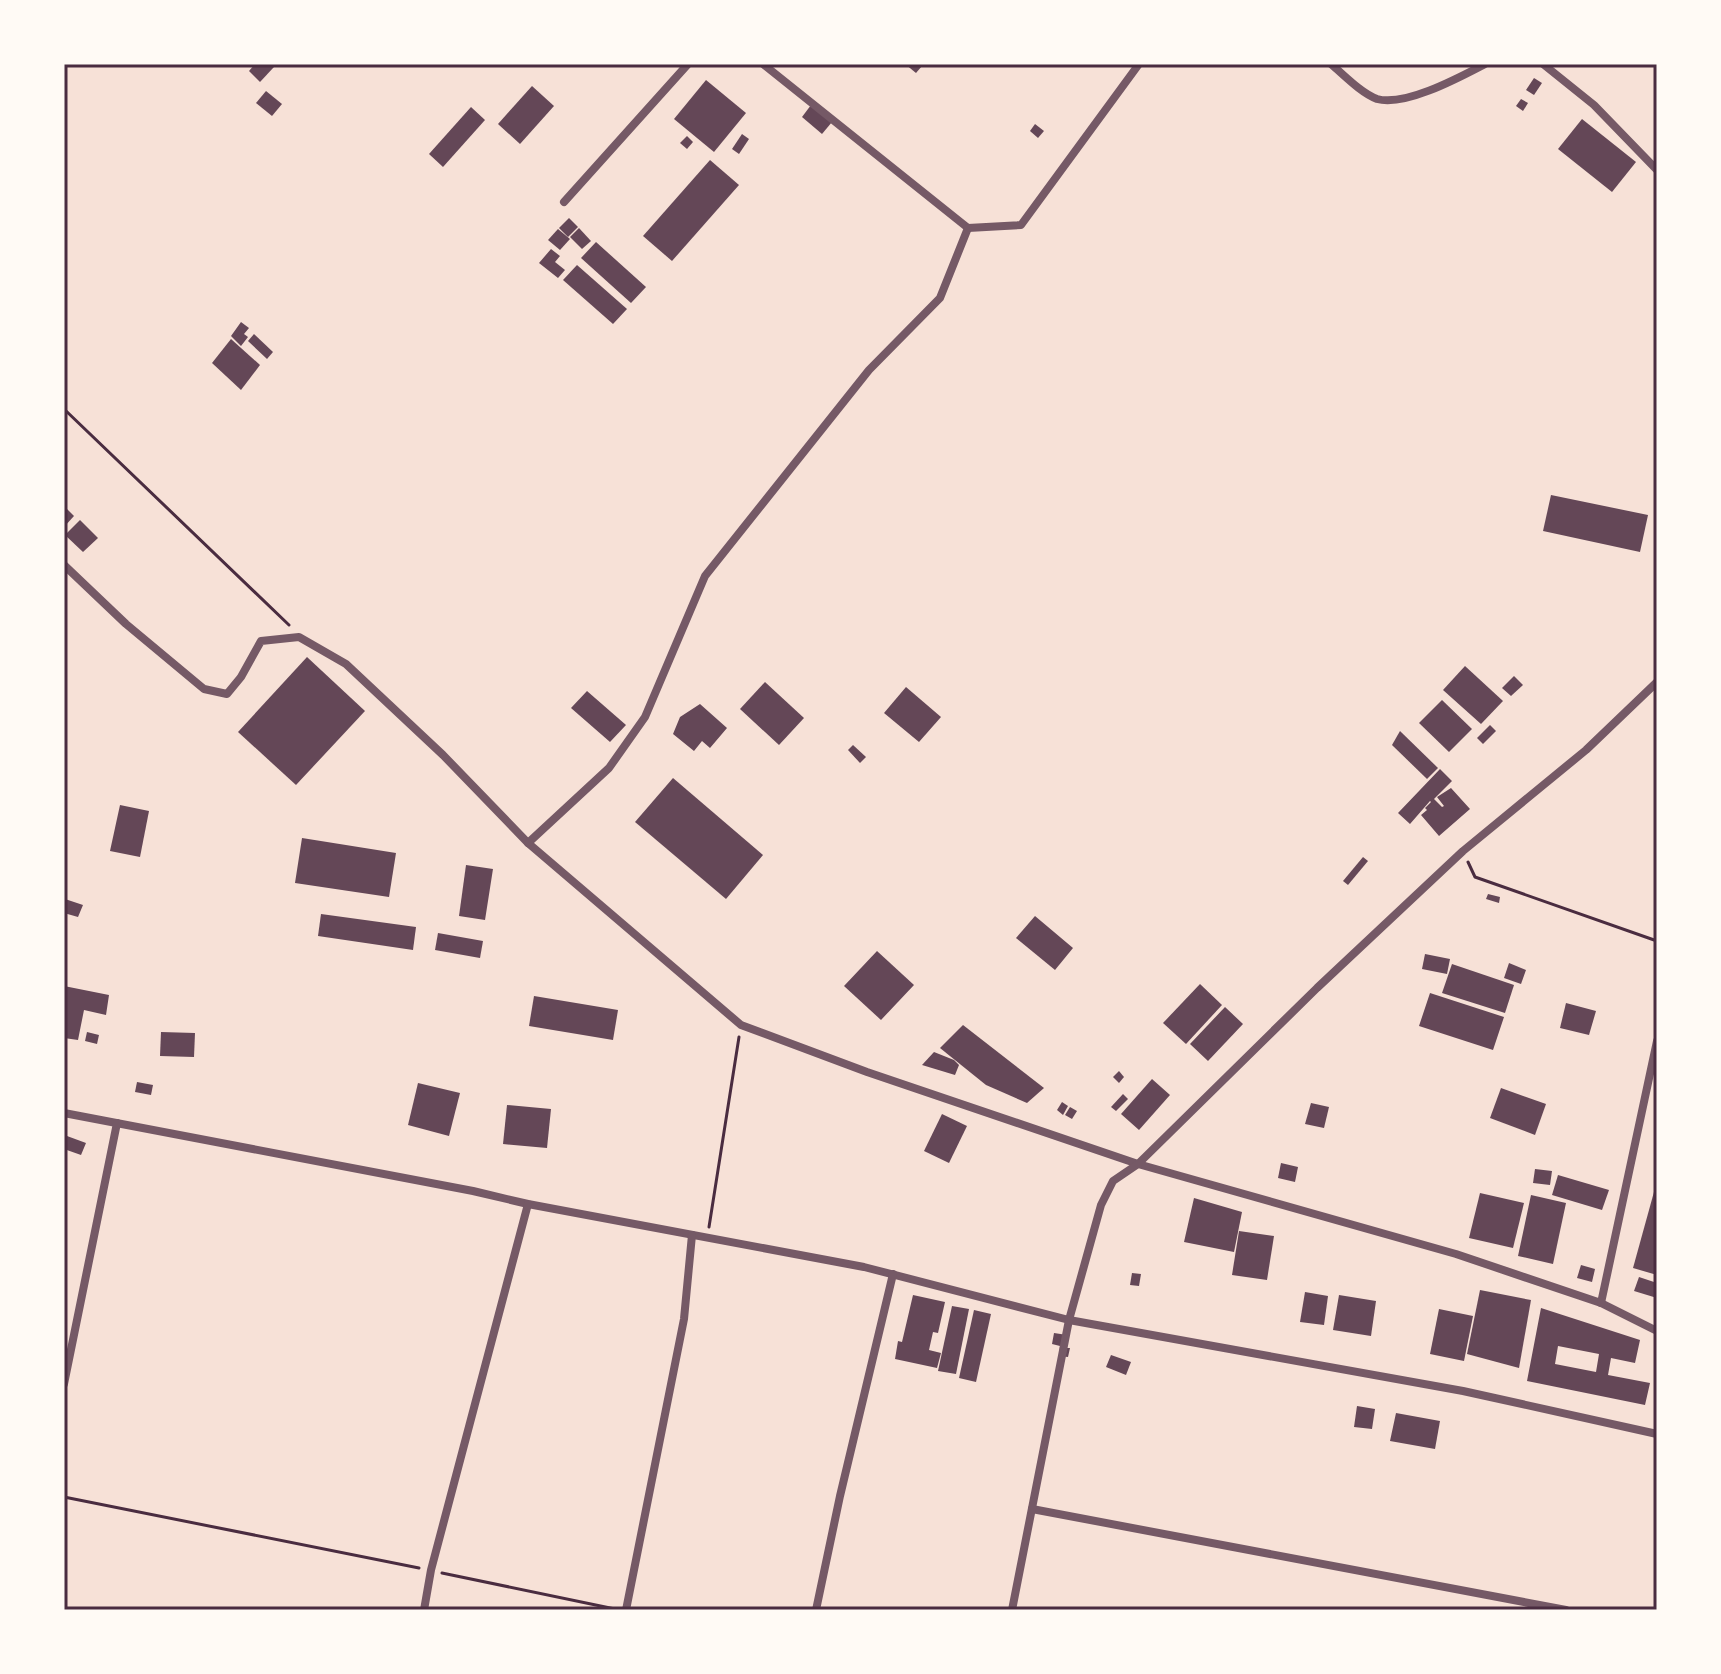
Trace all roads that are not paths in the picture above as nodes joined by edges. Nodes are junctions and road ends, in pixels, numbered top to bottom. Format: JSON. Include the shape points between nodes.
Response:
{"nodes":[{"id":1,"x":688,"y":64,"type":"edge"},
{"id":2,"x":763,"y":64,"type":"edge"},
{"id":3,"x":1139,"y":64,"type":"edge"},
{"id":4,"x":1331,"y":64,"type":"edge"},
{"id":5,"x":1485,"y":64,"type":"edge"},
{"id":6,"x":1543,"y":64,"type":"edge"},
{"id":7,"x":1657,"y":170,"type":"edge"},
{"id":8,"x":564,"y":202,"type":"dead end"},
{"id":9,"x":968,"y":228,"type":"junction"},
{"id":10,"x":64,"y":565,"type":"edge"},
{"id":11,"x":1657,"y":682,"type":"edge"},
{"id":12,"x":528,"y":843,"type":"junction"},
{"id":13,"x":1657,"y":1041,"type":"edge"},
{"id":14,"x":64,"y":1113,"type":"edge"},
{"id":15,"x":117,"y":1123,"type":"junction"},
{"id":16,"x":1138,"y":1164,"type":"junction"},
{"id":17,"x":528,"y":1204,"type":"junction"},
{"id":18,"x":692,"y":1235,"type":"junction"},
{"id":19,"x":893,"y":1274,"type":"junction"},
{"id":20,"x":1601,"y":1303,"type":"junction"},
{"id":21,"x":1069,"y":1320,"type":"junction"},
{"id":22,"x":1657,"y":1331,"type":"edge"},
{"id":23,"x":64,"y":1384,"type":"edge"},
{"id":24,"x":1657,"y":1434,"type":"edge"},
{"id":25,"x":1032,"y":1509,"type":"junction"},
{"id":26,"x":424,"y":1610,"type":"edge"},
{"id":27,"x":626,"y":1610,"type":"edge"},
{"id":28,"x":816,"y":1610,"type":"edge"},
{"id":29,"x":1012,"y":1610,"type":"edge"},
{"id":30,"x":1566,"y":1610,"type":"edge"}],
"edges":[{"from":1,"to":8,"type":"street"},
{"from":2,"to":9,"type":"street"},
{"from":3,"to":9,"type":"street","via":[[1021,225]]},
{"from":4,"to":5,"type":"street","via":[[1377,99],[1394,100]]},
{"from":6,"to":7,"type":"street","via":[[1594,105]]},
{"from":9,"to":12,"type":"street","via":[[940,298],[869,370],[705,576],[645,717],[609,768]]},
{"from":10,"to":12,"type":"street","via":[[204,689],[227,694],[261,641],[299,637],[346,664]]},
{"from":11,"to":16,"type":"street","via":[[1586,750],[1463,851]]},
{"from":12,"to":16,"type":"street","via":[[741,1025]]},
{"from":13,"to":20,"type":"street"},
{"from":14,"to":15,"type":"street"},
{"from":15,"to":17,"type":"street"},
{"from":15,"to":23,"type":"street"},
{"from":16,"to":20,"type":"street","via":[[1456,1254]]},
{"from":16,"to":21,"type":"street","via":[[1113,1181],[1101,1205]]},
{"from":17,"to":18,"type":"street"},
{"from":17,"to":26,"type":"street"},
{"from":18,"to":19,"type":"street"},
{"from":18,"to":27,"type":"street","via":[[684,1319]]},
{"from":19,"to":21,"type":"street"},
{"from":19,"to":28,"type":"street"},
{"from":20,"to":22,"type":"street"},
{"from":21,"to":24,"type":"street","via":[[1463,1391]]},
{"from":21,"to":25,"type":"street"},
{"from":25,"to":29,"type":"street"},
{"from":25,"to":30,"type":"street"}]}
